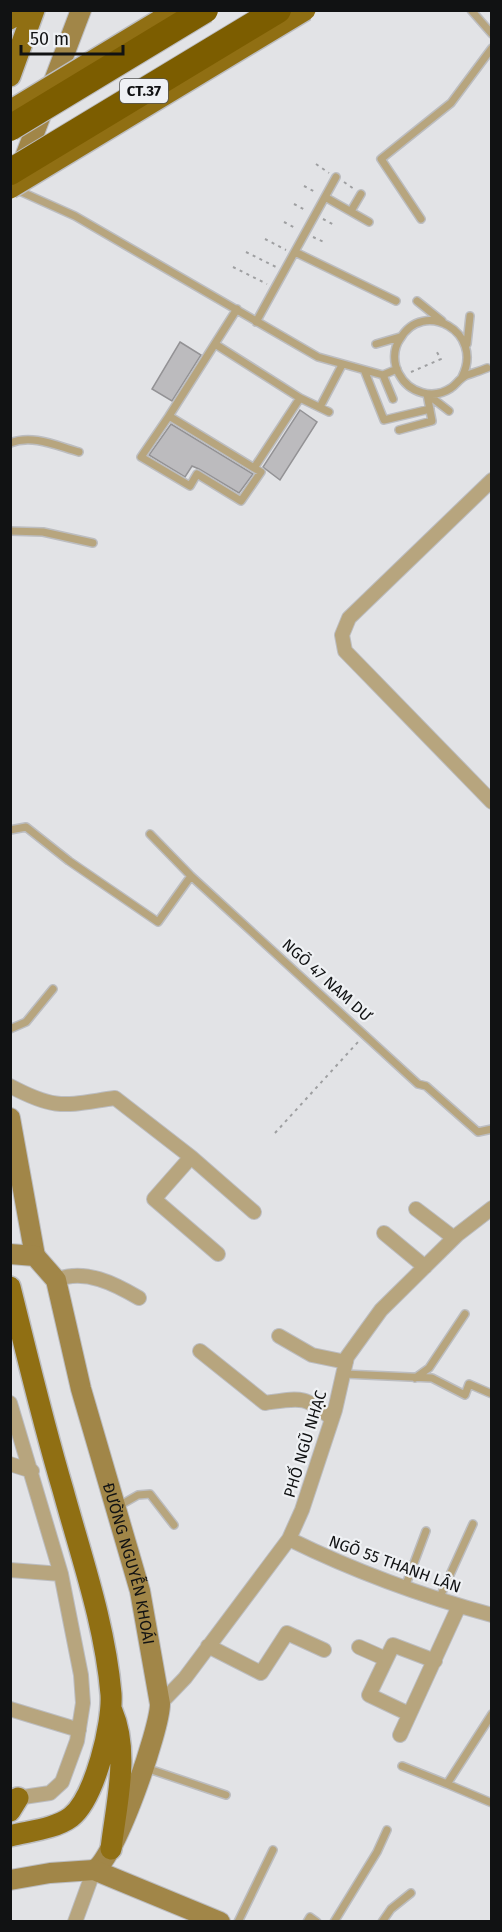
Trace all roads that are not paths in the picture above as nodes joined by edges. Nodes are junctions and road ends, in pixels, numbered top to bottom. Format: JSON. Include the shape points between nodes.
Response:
{"nodes":[{"id":1,"x":15,"y":10,"type":"edge"},
{"id":2,"x":34,"y":10,"type":"edge"},
{"id":3,"x":81,"y":10,"type":"edge"},
{"id":4,"x":177,"y":10,"type":"edge"},
{"id":5,"x":205,"y":10,"type":"edge"},
{"id":6,"x":278,"y":10,"type":"edge"},
{"id":7,"x":305,"y":10,"type":"edge"},
{"id":8,"x":471,"y":10,"type":"edge"},
{"id":9,"x":10,"y":19,"type":"edge"},
{"id":10,"x":492,"y":34,"type":"edge"},
{"id":11,"x":492,"y":48,"type":"edge"},
{"id":12,"x":10,"y":76,"type":"edge"},
{"id":13,"x":10,"y":111,"type":"edge"},
{"id":14,"x":10,"y":128,"type":"edge"},
{"id":15,"x":336,"y":177,"type":"road end"},
{"id":16,"x":11,"y":186,"type":"edge"},
{"id":17,"x":361,"y":194,"type":"road end"},
{"id":18,"x":325,"y":197,"type":"junction"},
{"id":19,"x":351,"y":212,"type":"junction"},
{"id":20,"x":421,"y":219,"type":"dead end"},
{"id":21,"x":369,"y":222,"type":"dead end"},
{"id":22,"x":294,"y":253,"type":"junction"},
{"id":23,"x":396,"y":301,"type":"dead end"},
{"id":24,"x":417,"y":301,"type":"dead end"},
{"id":25,"x":237,"y":309,"type":"junction"},
{"id":26,"x":470,"y":316,"type":"dead end"},
{"id":27,"x":256,"y":322,"type":"junction"},
{"id":28,"x":444,"y":323,"type":"junction"},
{"id":29,"x":400,"y":338,"type":"junction"},
{"id":30,"x":215,"y":344,"type":"junction"},
{"id":31,"x":375,"y":344,"type":"dead end"},
{"id":32,"x":466,"y":346,"type":"junction"},
{"id":33,"x":342,"y":365,"type":"junction"},
{"id":34,"x":487,"y":368,"type":"dead end"},
{"id":35,"x":365,"y":372,"type":"junction"},
{"id":36,"x":398,"y":373,"type":"junction"},
{"id":37,"x":383,"y":375,"type":"junction"},
{"id":38,"x":462,"y":377,"type":"junction"},
{"id":39,"x":427,"y":394,"type":"junction"},
{"id":40,"x":300,"y":398,"type":"junction"},
{"id":41,"x":393,"y":399,"type":"dead end"},
{"id":42,"x":320,"y":407,"type":"junction"},
{"id":43,"x":430,"y":409,"type":"junction"},
{"id":44,"x":448,"y":411,"type":"dead end"},
{"id":45,"x":329,"y":412,"type":"dead end"},
{"id":46,"x":169,"y":416,"type":"junction"},
{"id":47,"x":399,"y":430,"type":"dead end"},
{"id":48,"x":10,"y":443,"type":"edge"},
{"id":49,"x":79,"y":452,"type":"dead end"},
{"id":50,"x":254,"y":468,"type":"junction"},
{"id":51,"x":492,"y":480,"type":"edge"},
{"id":52,"x":10,"y":531,"type":"edge"},
{"id":53,"x":93,"y":543,"type":"dead end"},
{"id":54,"x":492,"y":802,"type":"edge"},
{"id":55,"x":10,"y":830,"type":"edge"},
{"id":56,"x":150,"y":834,"type":"dead end"},
{"id":57,"x":191,"y":876,"type":"junction"},
{"id":58,"x":53,"y":989,"type":"dead end"},
{"id":59,"x":10,"y":1029,"type":"edge"},
{"id":60,"x":10,"y":1086,"type":"edge"},
{"id":61,"x":10,"y":1118,"type":"edge"},
{"id":62,"x":492,"y":1129,"type":"edge"},
{"id":63,"x":191,"y":1157,"type":"junction"},
{"id":64,"x":492,"y":1208,"type":"edge"},
{"id":65,"x":416,"y":1209,"type":"dead end"},
{"id":66,"x":254,"y":1212,"type":"dead end"},
{"id":67,"x":384,"y":1233,"type":"dead end"},
{"id":68,"x":454,"y":1238,"type":"junction"},
{"id":69,"x":10,"y":1254,"type":"edge"},
{"id":70,"x":218,"y":1254,"type":"dead end"},
{"id":71,"x":35,"y":1256,"type":"junction"},
{"id":72,"x":425,"y":1267,"type":"junction"},
{"id":73,"x":57,"y":1280,"type":"junction"},
{"id":74,"x":10,"y":1287,"type":"edge"},
{"id":75,"x":139,"y":1298,"type":"dead end"},
{"id":76,"x":465,"y":1314,"type":"dead end"},
{"id":77,"x":279,"y":1336,"type":"dead end"},
{"id":78,"x":200,"y":1351,"type":"dead end"},
{"id":79,"x":345,"y":1368,"type":"junction"},
{"id":80,"x":413,"y":1379,"type":"junction"},
{"id":81,"x":492,"y":1394,"type":"edge"},
{"id":82,"x":10,"y":1402,"type":"edge"},
{"id":83,"x":332,"y":1419,"type":"junction"},
{"id":84,"x":14,"y":1421,"type":"edge"},
{"id":85,"x":10,"y":1464,"type":"edge"},
{"id":86,"x":32,"y":1471,"type":"junction"},
{"id":87,"x":116,"y":1507,"type":"junction"},
{"id":88,"x":473,"y":1524,"type":"dead end"},
{"id":89,"x":174,"y":1525,"type":"dead end"},
{"id":90,"x":426,"y":1531,"type":"dead end"},
{"id":91,"x":289,"y":1539,"type":"junction"},
{"id":92,"x":10,"y":1570,"type":"edge"},
{"id":93,"x":61,"y":1574,"type":"junction"},
{"id":94,"x":405,"y":1587,"type":"junction"},
{"id":95,"x":439,"y":1599,"type":"junction"},
{"id":96,"x":459,"y":1606,"type":"junction"},
{"id":97,"x":492,"y":1614,"type":"edge"},
{"id":98,"x":208,"y":1646,"type":"junction"},
{"id":99,"x":359,"y":1647,"type":"dead end"},
{"id":100,"x":324,"y":1650,"type":"dead end"},
{"id":101,"x":386,"y":1659,"type":"junction"},
{"id":102,"x":435,"y":1661,"type":"junction"},
{"id":103,"x":160,"y":1704,"type":"junction"},
{"id":104,"x":111,"y":1708,"type":"junction"},
{"id":105,"x":10,"y":1709,"type":"edge"},
{"id":106,"x":410,"y":1714,"type":"junction"},
{"id":107,"x":492,"y":1714,"type":"edge"},
{"id":108,"x":79,"y":1730,"type":"junction"},
{"id":109,"x":399,"y":1735,"type":"dead end"},
{"id":110,"x":402,"y":1766,"type":"dead end"},
{"id":111,"x":144,"y":1767,"type":"junction"},
{"id":112,"x":447,"y":1784,"type":"junction"},
{"id":113,"x":226,"y":1795,"type":"dead end"},
{"id":114,"x":13,"y":1803,"type":"edge"},
{"id":115,"x":492,"y":1803,"type":"edge"},
{"id":116,"x":387,"y":1830,"type":"dead end"},
{"id":117,"x":10,"y":1836,"type":"edge"},
{"id":118,"x":111,"y":1850,"type":"junction"},
{"id":119,"x":273,"y":1850,"type":"dead end"},
{"id":120,"x":94,"y":1870,"type":"junction"},
{"id":121,"x":10,"y":1880,"type":"edge"},
{"id":122,"x":411,"y":1893,"type":"dead end"},
{"id":123,"x":75,"y":1922,"type":"edge"},
{"id":124,"x":220,"y":1922,"type":"edge"},
{"id":125,"x":238,"y":1922,"type":"edge"},
{"id":126,"x":307,"y":1922,"type":"edge"},
{"id":127,"x":317,"y":1922,"type":"edge"},
{"id":128,"x":334,"y":1922,"type":"edge"},
{"id":129,"x":382,"y":1922,"type":"edge"}],
"edges":[{"from":1,"to":9,"type":"main road"},
{"from":2,"to":12,"type":"main road"},
{"from":3,"to":16,"type":"street"},
{"from":4,"to":13,"type":"main road","bridge":true},
{"from":5,"to":14,"type":"highway","number":"CT.37","bridge":true},
{"from":6,"to":16,"type":"highway","number":"CT.37","bridge":true},
{"from":7,"to":16,"type":"main road","bridge":true},
{"from":8,"to":10,"type":"lane"},
{"from":11,"to":20,"type":"lane","via":[[451,103],[381,159]]},
{"from":15,"to":18,"type":"lane"},
{"from":16,"to":25,"type":"lane","via":[[75,216]]},
{"from":17,"to":19,"type":"lane"},
{"from":18,"to":19,"type":"lane"},
{"from":18,"to":22,"type":"lane"},
{"from":19,"to":21,"type":"lane"},
{"from":22,"to":23,"type":"lane"},
{"from":22,"to":27,"type":"lane"},
{"from":24,"to":28,"type":"lane"},
{"from":25,"to":27,"type":"lane"},
{"from":25,"to":30,"type":"lane"},
{"from":26,"to":32,"type":"lane"},
{"from":27,"to":33,"type":"lane","via":[[318,357]]},
{"from":28,"to":29,"type":"lane","via":[[420,323]]},
{"from":28,"to":32,"type":"lane","via":[[458,332]]},
{"from":29,"to":31,"type":"lane"},
{"from":29,"to":36,"type":"lane","via":[[395,353]]},
{"from":30,"to":40,"type":"lane"},
{"from":30,"to":46,"type":"lane"},
{"from":32,"to":38,"type":"lane","via":[[468,362]]},
{"from":33,"to":35,"type":"lane"},
{"from":33,"to":42,"type":"lane"},
{"from":34,"to":38,"type":"lane"},
{"from":35,"to":37,"type":"lane"},
{"from":35,"to":43,"type":"lane","via":[[384,420]]},
{"from":36,"to":37,"type":"lane"},
{"from":36,"to":39,"type":"lane","via":[[412,388]]},
{"from":37,"to":41,"type":"lane"},
{"from":38,"to":39,"type":"lane","via":[[443,392]]},
{"from":39,"to":43,"type":"lane"},
{"from":39,"to":44,"type":"lane"},
{"from":40,"to":42,"type":"lane"},
{"from":40,"to":50,"type":"lane"},
{"from":42,"to":45,"type":"lane"},
{"from":43,"to":47,"type":"lane","via":[[432,422]]},
{"from":46,"to":50,"type":"lane"},
{"from":46,"to":50,"type":"lane","via":[[141,457],[190,486],[197,474],[241,501],[261,472]]},
{"from":48,"to":49,"type":"lane","via":[[38,440]]},
{"from":51,"to":54,"type":"street","via":[[350,618],[342,635],[345,651]]},
{"from":52,"to":53,"type":"lane","via":[[43,532]]},
{"from":55,"to":57,"type":"lane","via":[[26,827],[158,922]]},
{"from":56,"to":57,"type":"lane","name":"NGÕ 47 NAM DƯ"},
{"from":57,"to":62,"type":"lane","name":"NGÕ 47 NAM DƯ","via":[[417,1084],[426,1086],[478,1132]]},
{"from":58,"to":59,"type":"lane","via":[[26,1022]]},
{"from":60,"to":63,"type":"street","via":[[60,1106],[115,1098]]},
{"from":61,"to":71,"type":"street"},
{"from":63,"to":66,"type":"street"},
{"from":63,"to":70,"type":"street","via":[[154,1199]]},
{"from":64,"to":68,"type":"street","name":"PHỐ NGŨ NHẠC"},
{"from":65,"to":68,"type":"street"},
{"from":67,"to":72,"type":"street"},
{"from":68,"to":72,"type":"street","name":"PHỐ NGŨ NHẠC"},
{"from":69,"to":71,"type":"street"},
{"from":71,"to":73,"type":"street"},
{"from":72,"to":79,"type":"street","name":"PHỐ NGŨ NHẠC","via":[[381,1310],[347,1357]]},
{"from":73,"to":75,"type":"street","via":[[66,1276],[112,1282]]},
{"from":73,"to":87,"type":"street","name":"ĐƯỜNG NGUYỄN KHOÁI","via":[[81,1389]]},
{"from":74,"to":104,"type":"main road","via":[[102,1636]]},
{"from":76,"to":80,"type":"lane","via":[[429,1368]]},
{"from":77,"to":79,"type":"street"},
{"from":78,"to":83,"type":"street","via":[[265,1403],[312,1401]]},
{"from":79,"to":80,"type":"lane"},
{"from":79,"to":83,"type":"street","name":"PHỐ NGŨ NHẠC"},
{"from":80,"to":81,"type":"lane","via":[[432,1378],[465,1395],[469,1384]]},
{"from":82,"to":84,"type":"street"},
{"from":83,"to":91,"type":"street","name":"PHỐ NGŨ NHẠC"},
{"from":84,"to":86,"type":"street"},
{"from":85,"to":86,"type":"street"},
{"from":86,"to":93,"type":"street"},
{"from":87,"to":89,"type":"lane","via":[[150,1494]]},
{"from":87,"to":103,"type":"street","name":"ĐƯỜNG NGUYỄN KHOÁI","via":[[140,1591]]},
{"from":88,"to":95,"type":"lane"},
{"from":90,"to":94,"type":"lane"},
{"from":91,"to":94,"type":"street","name":"NGÕ 55 THANH LÂN","via":[[342,1565]]},
{"from":91,"to":98,"type":"street","name":"PHỐ NGŨ NHẠC"},
{"from":92,"to":93,"type":"street"},
{"from":93,"to":108,"type":"street","via":[[81,1675],[83,1703]]},
{"from":94,"to":95,"type":"street","name":"NGÕ 55 THANH LÂN"},
{"from":95,"to":96,"type":"street","name":"NGÕ 55 THANH LÂN"},
{"from":96,"to":97,"type":"street","name":"NGÕ 55 THANH LÂN"},
{"from":96,"to":102,"type":"street"},
{"from":98,"to":100,"type":"street","via":[[261,1673],[287,1633]]},
{"from":98,"to":103,"type":"street","name":"PHỐ NGŨ NHẠC"},
{"from":99,"to":101,"type":"street"},
{"from":101,"to":102,"type":"street","via":[[393,1645]]},
{"from":101,"to":106,"type":"street","via":[[369,1695]]},
{"from":102,"to":106,"type":"street"},
{"from":103,"to":111,"type":"street","name":"ĐƯỜNG NGUYỄN KHOÁI"},
{"from":104,"to":117,"type":"main road","via":[[96,1769],[81,1806],[59,1823]]},
{"from":104,"to":118,"type":"main road","via":[[121,1737]]},
{"from":105,"to":108,"type":"street"},
{"from":106,"to":109,"type":"street"},
{"from":107,"to":112,"type":"lane"},
{"from":108,"to":114,"type":"street","via":[[57,1788]]},
{"from":110,"to":112,"type":"lane"},
{"from":111,"to":113,"type":"lane"},
{"from":111,"to":118,"type":"street","name":"ĐƯỜNG NGUYỄN KHOÁI"},
{"from":112,"to":115,"type":"lane"},
{"from":116,"to":128,"type":"lane"},
{"from":118,"to":120,"type":"street","name":"ĐƯỜNG NGUYỄN KHOÁI"},
{"from":119,"to":125,"type":"lane"},
{"from":120,"to":121,"type":"street"},
{"from":120,"to":123,"type":"street"},
{"from":120,"to":124,"type":"street"},
{"from":122,"to":129,"type":"lane"},
{"from":126,"to":127,"type":"lane","via":[[310,1917]]}]}
